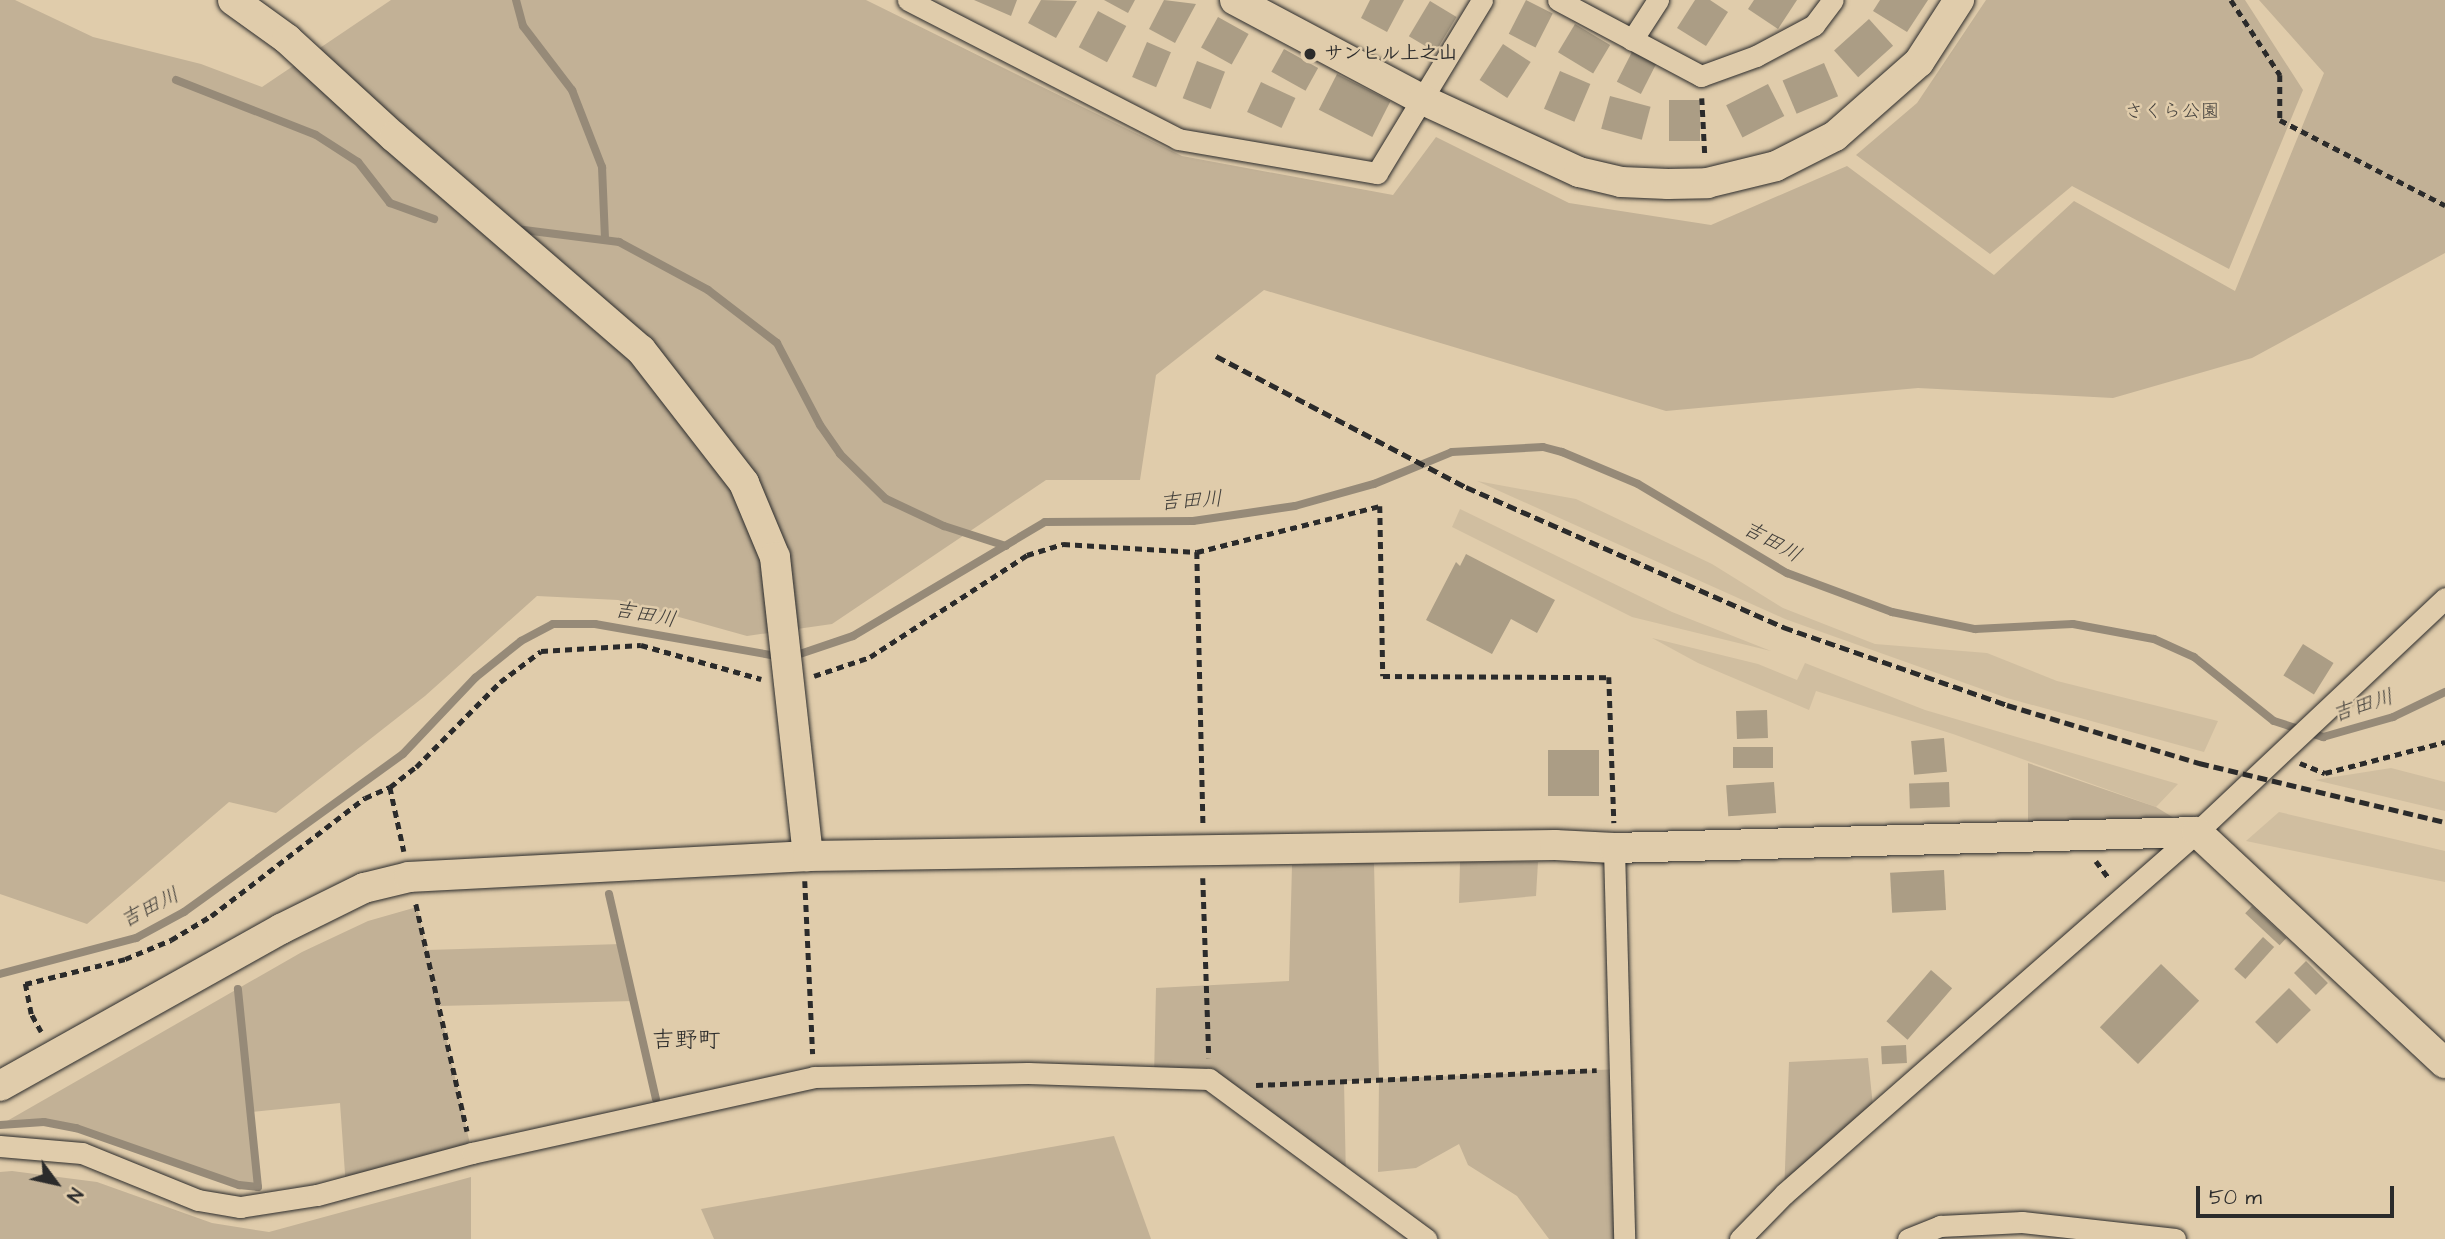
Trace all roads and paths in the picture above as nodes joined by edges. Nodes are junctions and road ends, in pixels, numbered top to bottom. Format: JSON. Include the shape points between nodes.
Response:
{"nodes":[{"id":1,"x":233,"y":0,"type":"edge"},
{"id":2,"x":908,"y":0,"type":"edge"},
{"id":3,"x":1235,"y":0,"type":"edge"},
{"id":4,"x":1482,"y":0,"type":"edge"},
{"id":5,"x":1558,"y":0,"type":"edge"},
{"id":6,"x":1658,"y":0,"type":"edge"},
{"id":7,"x":1833,"y":0,"type":"edge"},
{"id":8,"x":1959,"y":0,"type":"edge"},
{"id":9,"x":2231,"y":0,"type":"edge"},
{"id":10,"x":1632,"y":40,"type":"junction"},
{"id":11,"x":1701,"y":76,"type":"junction"},
{"id":12,"x":1423,"y":100,"type":"junction"},
{"id":13,"x":1707,"y":183,"type":"junction"},
{"id":14,"x":2445,"y":205,"type":"edge"},
{"id":15,"x":1197,"y":552,"type":"junction"},
{"id":16,"x":2445,"y":598,"type":"edge"},
{"id":17,"x":790,"y":676,"type":"junction"},
{"id":18,"x":2445,"y":742,"type":"edge"},
{"id":19,"x":2280,"y":755,"type":"junction"},
{"id":20,"x":390,"y":787,"type":"junction"},
{"id":21,"x":2197,"y":832,"type":"junction"},
{"id":22,"x":1614,"y":848,"type":"junction"},
{"id":23,"x":1202,"y":853,"type":"junction"},
{"id":24,"x":808,"y":856,"type":"junction"},
{"id":25,"x":409,"y":877,"type":"junction"},
{"id":26,"x":54,"y":1056,"type":"junction"},
{"id":27,"x":2445,"y":1063,"type":"edge"},
{"id":28,"x":1621,"y":1069,"type":"junction"},
{"id":29,"x":814,"y":1077,"type":"junction"},
{"id":30,"x":1209,"y":1079,"type":"junction"},
{"id":31,"x":0,"y":1086,"type":"edge"},
{"id":32,"x":0,"y":1146,"type":"edge"},
{"id":33,"x":472,"y":1153,"type":"junction"},
{"id":34,"x":1426,"y":1239,"type":"edge"},
{"id":35,"x":1624,"y":1239,"type":"edge"},
{"id":36,"x":1740,"y":1239,"type":"edge"},
{"id":37,"x":1908,"y":1239,"type":"edge"},
{"id":38,"x":2175,"y":1239,"type":"edge"}],
"edges":[{"from":1,"to":17,"type":"street","via":[[287,39],[641,351],[744,483],[775,557]]},
{"from":2,"to":12,"type":"street","via":[[1178,139],[1377,173]]},
{"from":3,"to":12,"type":"street"},
{"from":4,"to":12,"type":"street"},
{"from":5,"to":10,"type":"street"},
{"from":6,"to":10,"type":"street"},
{"from":7,"to":11,"type":"street","via":[[1814,25],[1756,56]]},
{"from":8,"to":13,"type":"street","via":[[1919,62],[1835,136],[1776,166]]},
{"from":9,"to":14,"type":"path","via":[[2280,75],[2280,120]]},
{"from":10,"to":11,"type":"street"},
{"from":11,"to":13,"type":"path"},
{"from":12,"to":13,"type":"street","via":[[1579,172],[1621,182]]},
{"from":15,"to":17,"type":"path","via":[[1063,544],[1027,555],[870,657]]},
{"from":15,"to":22,"type":"path","via":[[1380,506],[1383,676],[1609,677]]},
{"from":15,"to":23,"type":"path"},
{"from":16,"to":19,"type":"street"},
{"from":17,"to":20,"type":"path","via":[[757,678],[641,645],[541,651],[500,682]]},
{"from":17,"to":24,"type":"street"},
{"from":18,"to":19,"type":"path","via":[[2325,773]]},
{"from":19,"to":21,"type":"street"},
{"from":20,"to":25,"type":"path"},
{"from":20,"to":26,"type":"path","via":[[365,798],[211,916],[171,940],[125,959],[25,984],[31,1014]]},
{"from":21,"to":22,"type":"street"},
{"from":21,"to":27,"type":"street"},
{"from":21,"to":36,"type":"street","via":[[1784,1194]]},
{"from":22,"to":23,"type":"street","via":[[1555,845]]},
{"from":22,"to":28,"type":"street"},
{"from":23,"to":24,"type":"street"},
{"from":23,"to":30,"type":"path"},
{"from":24,"to":25,"type":"street"},
{"from":24,"to":29,"type":"path","via":[[804,881]]},
{"from":25,"to":26,"type":"street","via":[[364,888],[281,929]]},
{"from":25,"to":33,"type":"path"},
{"from":26,"to":31,"type":"street"},
{"from":28,"to":30,"type":"path","via":[[1248,1085]]},
{"from":28,"to":35,"type":"street"},
{"from":29,"to":30,"type":"street","via":[[1028,1073]]},
{"from":29,"to":33,"type":"street"},
{"from":30,"to":34,"type":"street"},
{"from":32,"to":33,"type":"street","via":[[82,1153],[198,1200],[240,1207],[317,1195]]},
{"from":37,"to":38,"type":"street","via":[[1940,1226],[2022,1222]]}]}
